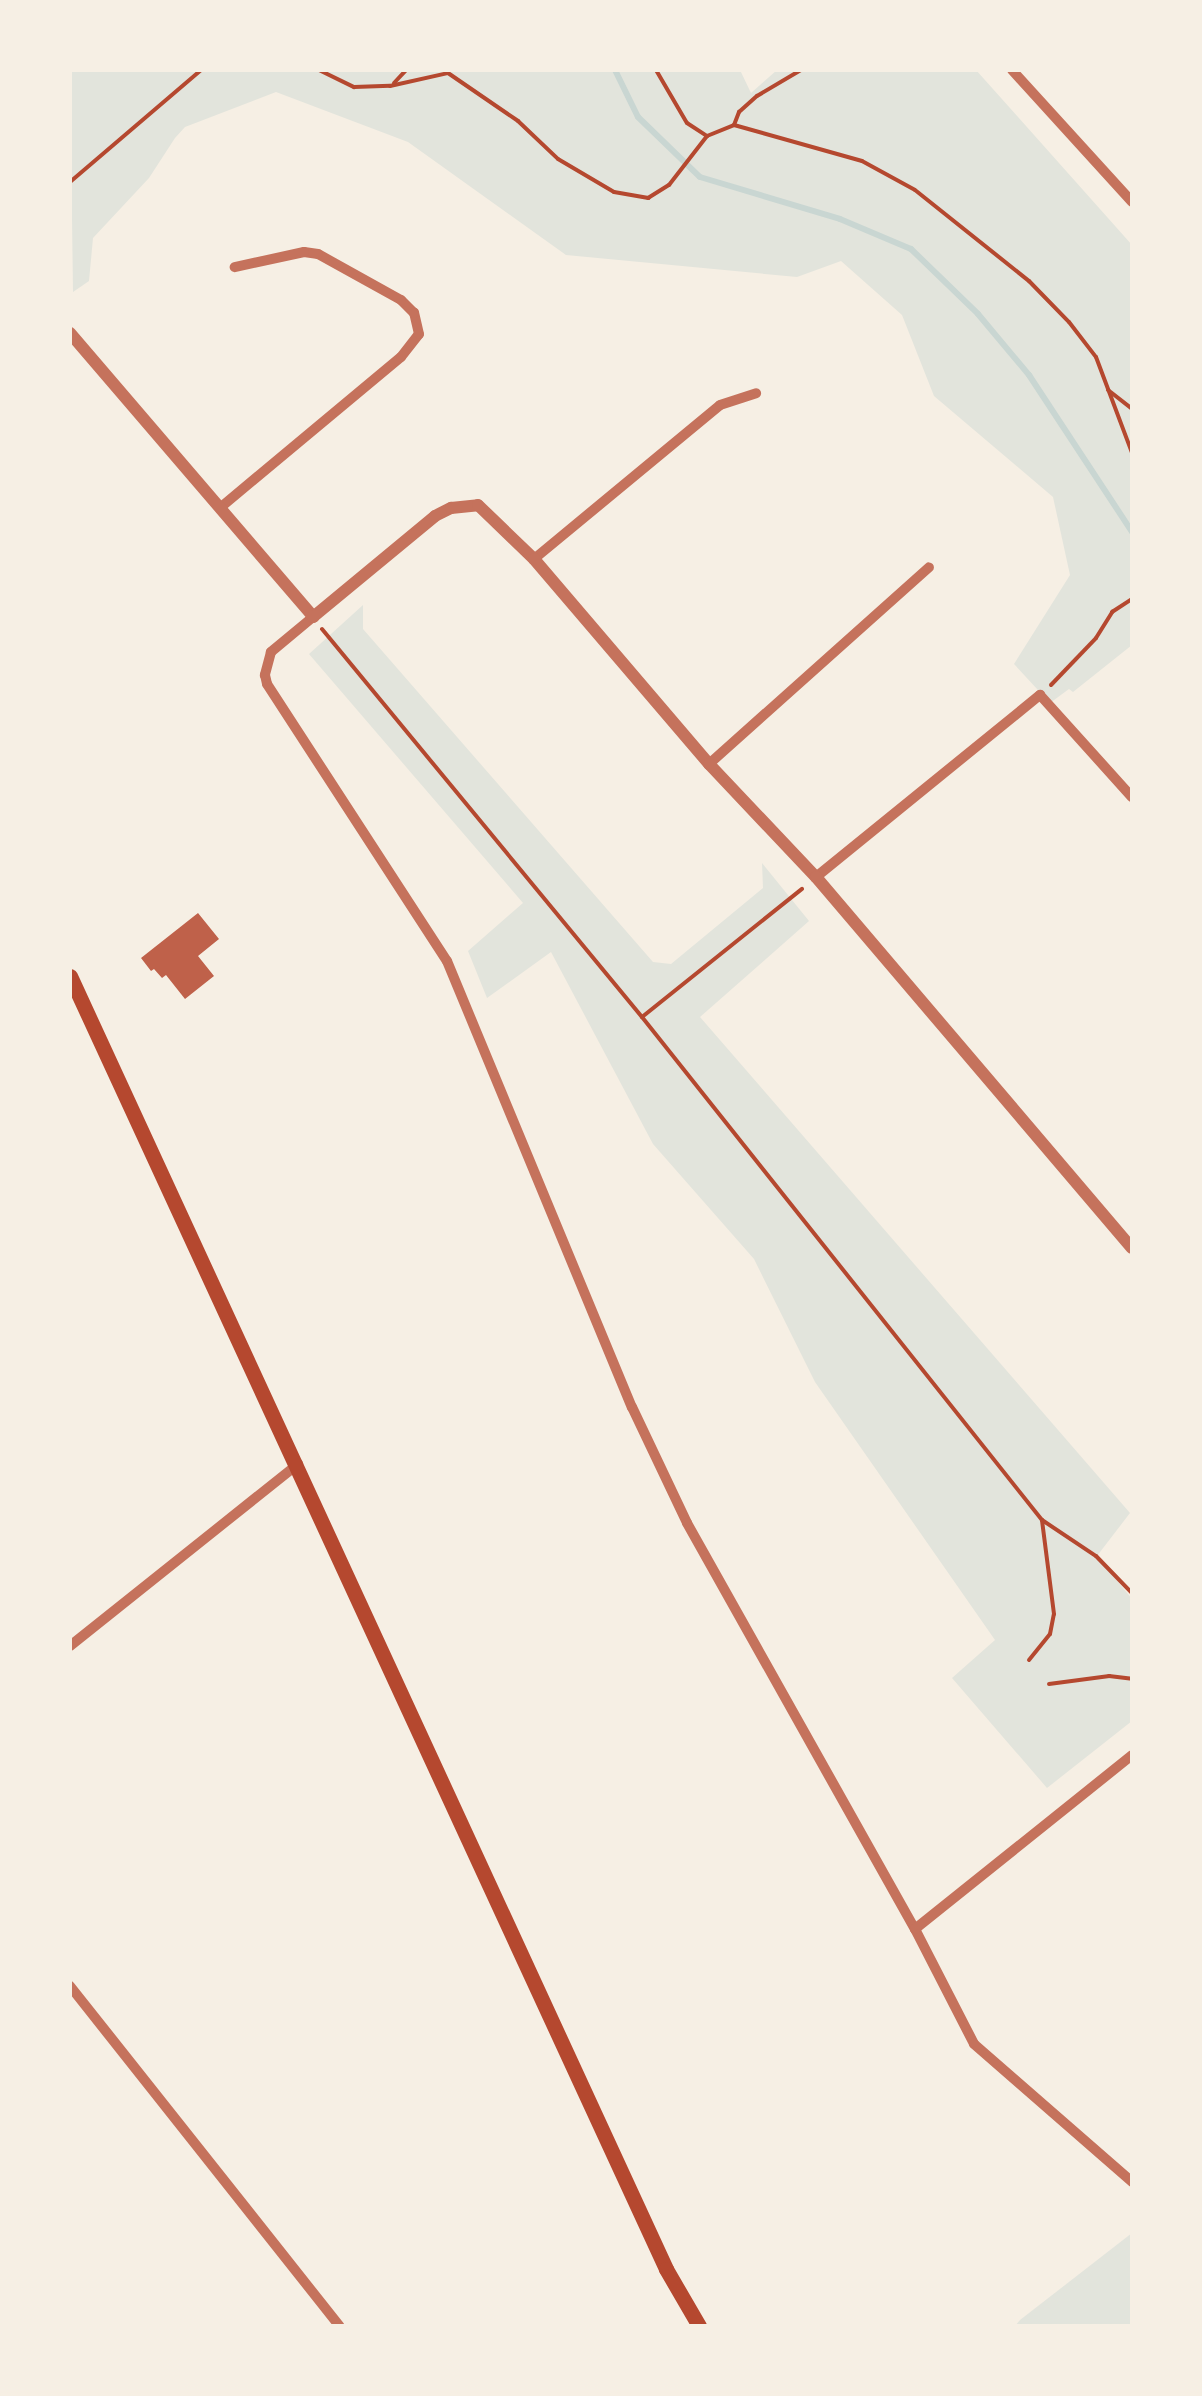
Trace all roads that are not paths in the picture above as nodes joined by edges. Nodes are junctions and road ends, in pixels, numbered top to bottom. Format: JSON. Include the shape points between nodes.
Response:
{"nodes":[{"id":1,"x":1012,"y":70,"type":"edge"},
{"id":2,"x":1132,"y":202,"type":"edge"},
{"id":3,"x":235,"y":267,"type":"dead end"},
{"id":4,"x":70,"y":333,"type":"edge"},
{"id":5,"x":756,"y":393,"type":"dead end"},
{"id":6,"x":220,"y":507,"type":"junction"},
{"id":7,"x":534,"y":559,"type":"junction"},
{"id":8,"x":929,"y":567,"type":"dead end"},
{"id":9,"x":313,"y":617,"type":"junction"},
{"id":10,"x":708,"y":764,"type":"junction"},
{"id":11,"x":1132,"y":796,"type":"edge"},
{"id":12,"x":816,"y":877,"type":"junction"},
{"id":13,"x":70,"y":976,"type":"edge"},
{"id":14,"x":1132,"y":1248,"type":"edge"},
{"id":15,"x":298,"y":1464,"type":"junction"},
{"id":16,"x":70,"y":1646,"type":"edge"},
{"id":17,"x":1132,"y":1755,"type":"edge"},
{"id":18,"x":915,"y":1928,"type":"junction"},
{"id":19,"x":70,"y":1986,"type":"edge"},
{"id":20,"x":1132,"y":2182,"type":"edge"},
{"id":21,"x":339,"y":2326,"type":"edge"},
{"id":22,"x":699,"y":2326,"type":"edge"}],
"edges":[{"from":1,"to":2,"type":"street"},
{"from":3,"to":6,"type":"street","via":[[318,254],[402,300],[419,334],[401,358]]},
{"from":4,"to":6,"type":"street"},
{"from":5,"to":7,"type":"street","via":[[720,404]]},
{"from":6,"to":9,"type":"street"},
{"from":7,"to":9,"type":"street","via":[[478,505],[451,508]]},
{"from":7,"to":10,"type":"street"},
{"from":8,"to":10,"type":"street"},
{"from":9,"to":18,"type":"street","via":[[271,652],[267,684],[447,961],[657,1464]]},
{"from":10,"to":12,"type":"street"},
{"from":11,"to":12,"type":"street","via":[[1040,695]]},
{"from":12,"to":14,"type":"street"},
{"from":13,"to":15,"type":"main road"},
{"from":15,"to":16,"type":"street"},
{"from":15,"to":22,"type":"main road","via":[[666,2269]]},
{"from":17,"to":18,"type":"street"},
{"from":18,"to":20,"type":"street","via":[[980,2051]]},
{"from":19,"to":21,"type":"street"}]}
